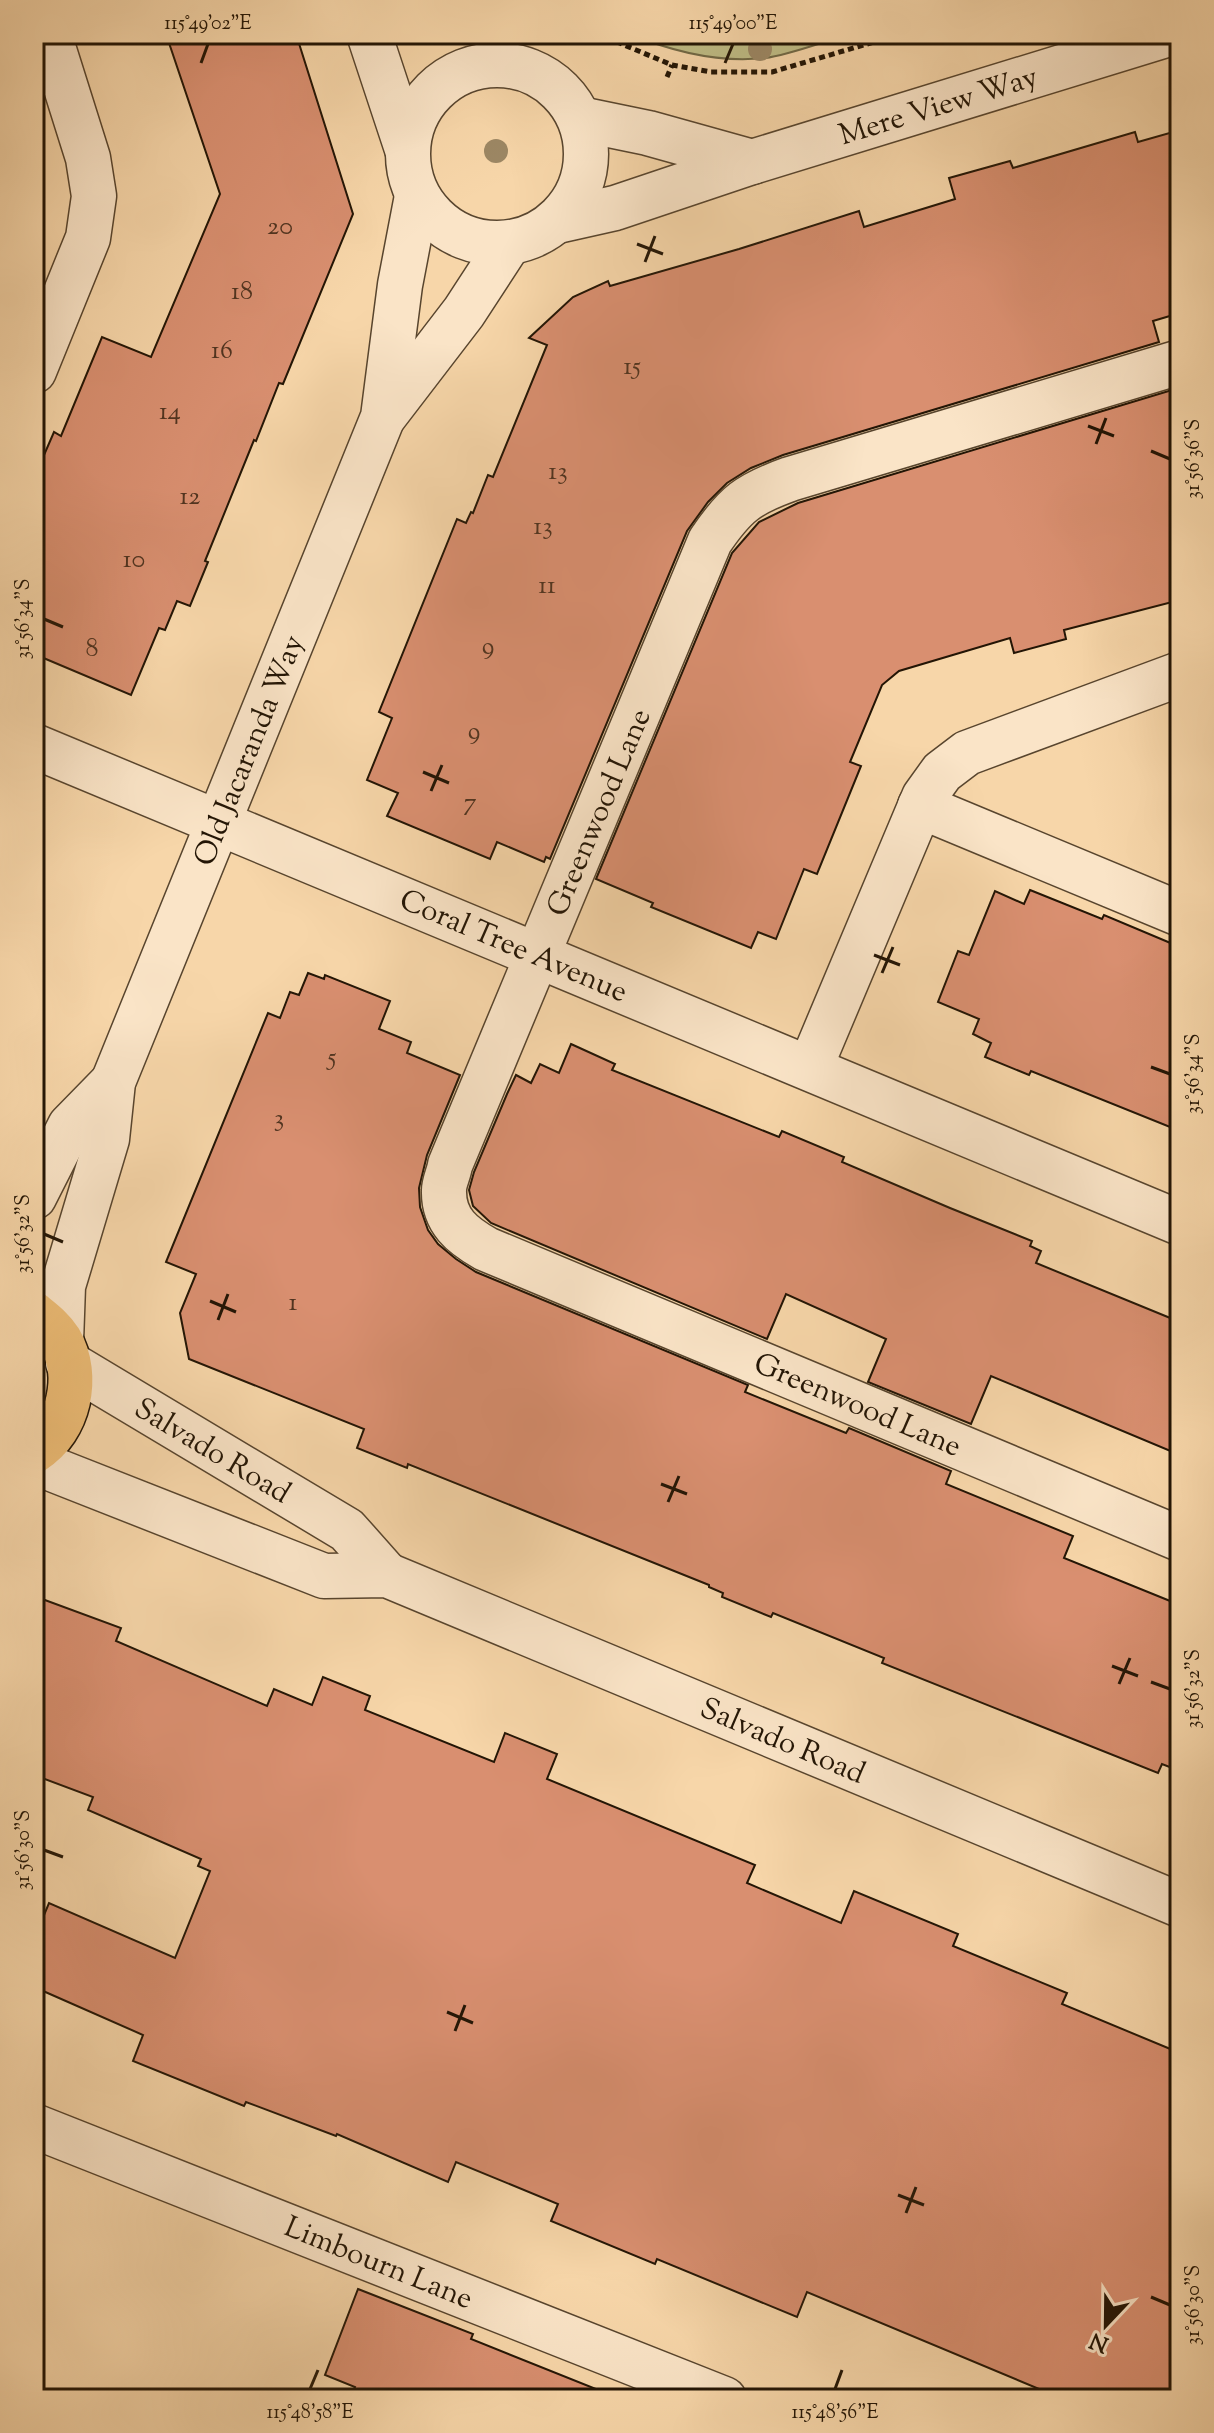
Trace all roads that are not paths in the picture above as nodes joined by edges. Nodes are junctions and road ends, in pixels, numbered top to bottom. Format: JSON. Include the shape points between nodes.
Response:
{"nodes":[{"id":1,"x":49,"y":34,"type":"edge"},
{"id":2,"x":369,"y":34,"type":"edge"},
{"id":3,"x":1169,"y":34,"type":"edge"},
{"id":4,"x":466,"y":51,"type":"edge"},
{"id":5,"x":580,"y":119,"type":"junction"},
{"id":6,"x":407,"y":149,"type":"junction"},
{"id":7,"x":752,"y":162,"type":"junction"},
{"id":8,"x":417,"y":196,"type":"junction"},
{"id":9,"x":557,"y":221,"type":"junction"},
{"id":10,"x":509,"y":243,"type":"junction"},
{"id":11,"x":1180,"y":362,"type":"edge"},
{"id":12,"x":34,"y":371,"type":"edge"},
{"id":13,"x":383,"y":417,"type":"junction"},
{"id":14,"x":1180,"y":674,"type":"edge"},
{"id":15,"x":34,"y":746,"type":"edge"},
{"id":16,"x":920,"y":806,"type":"junction"},
{"id":17,"x":219,"y":821,"type":"junction"},
{"id":18,"x":1180,"y":914,"type":"edge"},
{"id":19,"x":538,"y":955,"type":"junction"},
{"id":20,"x":810,"y":1068,"type":"junction"},
{"id":21,"x":113,"y":1082,"type":"junction"},
{"id":22,"x":34,"y":1197,"type":"edge"},
{"id":23,"x":1180,"y":1223,"type":"edge"},
{"id":24,"x":54,"y":1340,"type":"edge"},
{"id":25,"x":34,"y":1451,"type":"edge"},
{"id":26,"x":34,"y":1462,"type":"edge"},
{"id":27,"x":1180,"y":1539,"type":"edge"},
{"id":28,"x":387,"y":1575,"type":"junction"},
{"id":29,"x":1180,"y":1905,"type":"edge"},
{"id":30,"x":34,"y":2126,"type":"edge"},
{"id":31,"x":724,"y":2399,"type":"edge"}],
"edges":[{"from":1,"to":12,"type":"street","via":[[88,158],[94,196],[88,238]]},
{"from":2,"to":6,"type":"street"},
{"from":3,"to":7,"type":"street","name":"Mere View Way"},
{"from":4,"to":5,"type":"street","via":[[548,81]]},
{"from":4,"to":6,"type":"street","via":[[413,121]]},
{"from":5,"to":7,"type":"street"},
{"from":5,"to":9,"type":"street","via":[[587,146],[585,174]]},
{"from":6,"to":8,"type":"street"},
{"from":7,"to":9,"type":"street","name":"Mere View Way","via":[[615,208]]},
{"from":8,"to":10,"type":"street","via":[[456,234]]},
{"from":8,"to":13,"type":"street","name":"Old Jacaranda Way"},
{"from":9,"to":10,"type":"street","via":[[535,236]]},
{"from":10,"to":13,"type":"street","name":"Old Jacaranda Way","via":[[464,312]]},
{"from":11,"to":19,"type":"street","name":"Greenwood Lane","via":[[790,479],[744,499],[710,541]]},
{"from":13,"to":17,"type":"street","name":"Old Jacaranda Way"},
{"from":14,"to":16,"type":"street","via":[[967,753],[942,772]]},
{"from":15,"to":17,"type":"street","name":"Coral Tree Avenue"},
{"from":16,"to":18,"type":"street"},
{"from":16,"to":20,"type":"street"},
{"from":17,"to":19,"type":"street","name":"Coral Tree Avenue"},
{"from":17,"to":21,"type":"street","name":"Old Jacaranda Way"},
{"from":19,"to":20,"type":"street","name":"Coral Tree Avenue"},
{"from":19,"to":27,"type":"street","name":"Greenwood Lane","via":[[450,1165],[444,1190],[449,1216],[463,1235],[501,1256]]},
{"from":20,"to":23,"type":"street","name":"Coral Tree Avenue"},
{"from":21,"to":22,"type":"street","name":"Old Jacaranda Way","via":[[70,1126]]},
{"from":21,"to":24,"type":"street","name":"Old Jacaranda Way","via":[[107,1139],[63,1286]]},
{"from":24,"to":25,"type":"main road","via":[[70,1386],[57,1428]]},
{"from":24,"to":28,"type":"street","name":"Salvado Road","via":[[347,1530]]},
{"from":26,"to":28,"type":"street","name":"Salvado Road","via":[[324,1576]]},
{"from":28,"to":29,"type":"street","name":"Salvado Road"},
{"from":30,"to":31,"type":"street","name":"Limbourn Lane"}]}
